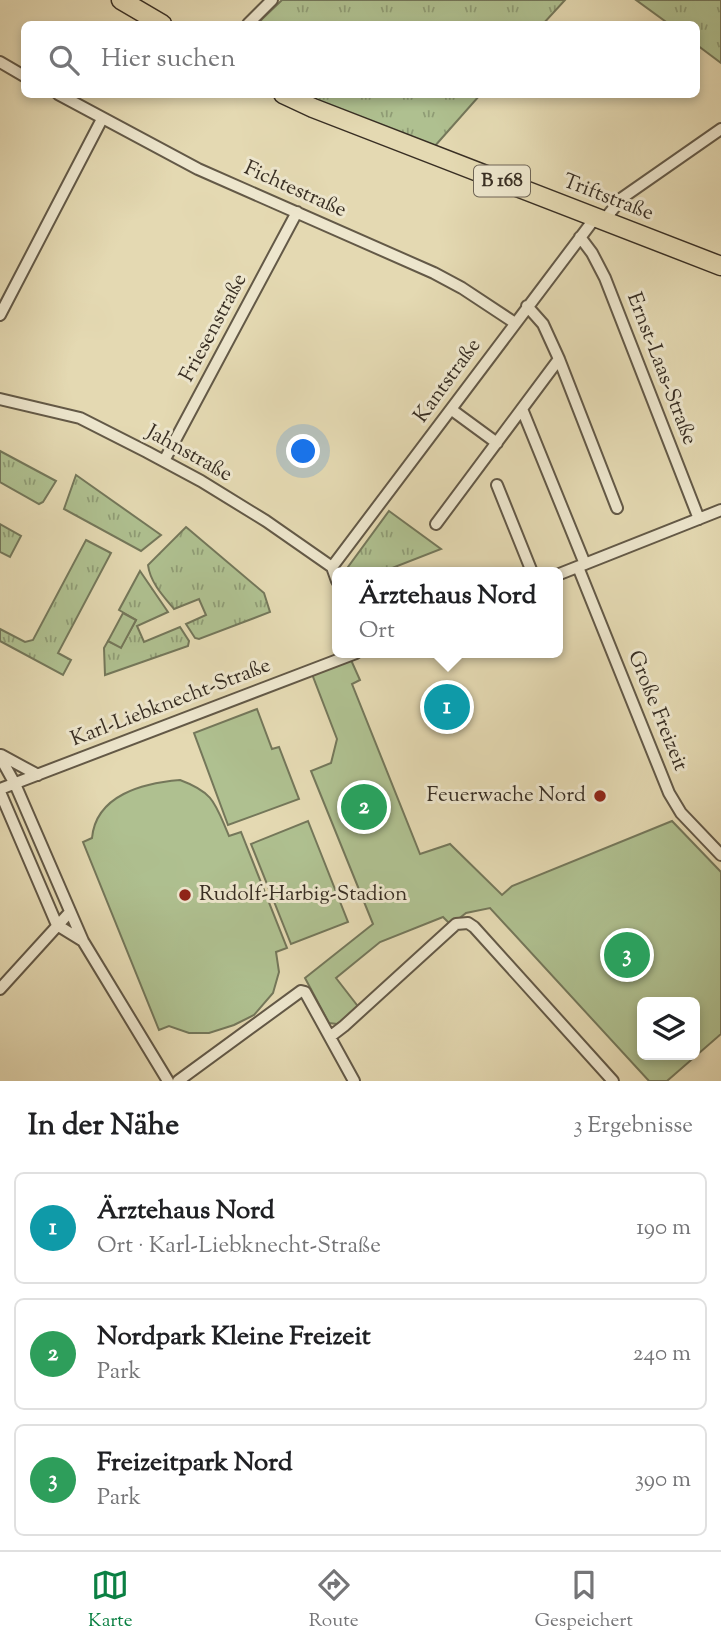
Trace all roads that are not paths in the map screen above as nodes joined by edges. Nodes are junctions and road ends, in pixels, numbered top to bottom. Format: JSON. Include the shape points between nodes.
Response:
{"nodes":[{"id":1,"x":121,"y":0,"type":"edge"},
{"id":2,"x":272,"y":0,"type":"edge"},
{"id":3,"x":157,"y":21,"type":"edge"},
{"id":4,"x":251,"y":21,"type":"edge"},
{"id":5,"x":0,"y":62,"type":"edge"},
{"id":6,"x":21,"y":74,"type":"edge"},
{"id":7,"x":65,"y":98,"type":"edge"},
{"id":8,"x":293,"y":98,"type":"edge"},
{"id":9,"x":102,"y":119,"type":"junction"},
{"id":10,"x":721,"y":129,"type":"edge"},
{"id":11,"x":297,"y":212,"type":"junction"},
{"id":12,"x":601,"y":220,"type":"junction"},
{"id":13,"x":580,"y":237,"type":"junction"},
{"id":14,"x":721,"y":267,"type":"edge"},
{"id":15,"x":527,"y":306,"type":"junction"},
{"id":16,"x":0,"y":315,"type":"edge"},
{"id":17,"x":514,"y":323,"type":"junction"},
{"id":18,"x":559,"y":359,"type":"junction"},
{"id":19,"x":0,"y":399,"type":"edge"},
{"id":20,"x":523,"y":409,"type":"junction"},
{"id":21,"x":452,"y":410,"type":"junction"},
{"id":22,"x":497,"y":443,"type":"junction"},
{"id":23,"x":164,"y":461,"type":"junction"},
{"id":24,"x":497,"y":485,"type":"dead end"},
{"id":25,"x":617,"y":508,"type":"dead end"},
{"id":26,"x":721,"y":510,"type":"edge"},
{"id":27,"x":699,"y":519,"type":"junction"},
{"id":28,"x":436,"y":524,"type":"dead end"},
{"id":29,"x":582,"y":566,"type":"junction"},
{"id":30,"x":332,"y":567,"type":"joint"},
{"id":31,"x":530,"y":567,"type":"edge"},
{"id":32,"x":563,"y":573,"type":"edge"},
{"id":33,"x":342,"y":658,"type":"edge"},
{"id":34,"x":0,"y":756,"type":"edge"},
{"id":35,"x":38,"y":775,"type":"junction"},
{"id":36,"x":15,"y":784,"type":"junction"},
{"id":37,"x":0,"y":791,"type":"edge"},
{"id":38,"x":721,"y":855,"type":"edge"},
{"id":39,"x":70,"y":912,"type":"junction"},
{"id":40,"x":57,"y":925,"type":"junction"},
{"id":41,"x":83,"y":941,"type":"junction"},
{"id":42,"x":0,"y":989,"type":"edge"},
{"id":43,"x":331,"y":1036,"type":"junction"},
{"id":44,"x":168,"y":1081,"type":"edge"},
{"id":45,"x":178,"y":1081,"type":"edge"},
{"id":46,"x":354,"y":1081,"type":"edge"},
{"id":47,"x":613,"y":1081,"type":"edge"}],
"edges":[{"from":1,"to":3,"type":"main road"},
{"from":2,"to":4,"type":"street"},
{"from":5,"to":6,"type":"street"},
{"from":7,"to":9,"type":"street","name":"Fichtestraße"},
{"from":8,"to":12,"type":"main road","name":"Triftstraße","number":"B 168"},
{"from":9,"to":11,"type":"street","name":"Fichtestraße","via":[[198,169]]},
{"from":9,"to":16,"type":"street"},
{"from":10,"to":12,"type":"street","name":"Kantstraße","via":[[622,198]]},
{"from":11,"to":17,"type":"street","name":"Fichtestraße","via":[[434,273]]},
{"from":11,"to":23,"type":"street","name":"Friesenstraße"},
{"from":12,"to":13,"type":"street","name":"Kantstraße"},
{"from":12,"to":14,"type":"main road","name":"Triftstraße","number":"B 168"},
{"from":13,"to":15,"type":"street","name":"Kantstraße"},
{"from":13,"to":27,"type":"street","name":"Ernst-Laas-Straße","via":[[605,278]]},
{"from":15,"to":17,"type":"street","name":"Kantstraße"},
{"from":15,"to":18,"type":"street","via":[[543,324]]},
{"from":17,"to":21,"type":"street","name":"Kantstraße"},
{"from":18,"to":20,"type":"street"},
{"from":18,"to":25,"type":"street"},
{"from":19,"to":23,"type":"street","name":"Jahnstraße","via":[[80,418]]},
{"from":20,"to":22,"type":"street"},
{"from":20,"to":29,"type":"street"},
{"from":21,"to":22,"type":"street"},
{"from":21,"to":30,"type":"street","name":"Kantstraße"},
{"from":22,"to":28,"type":"street"},
{"from":23,"to":30,"type":"street","name":"Jahnstraße","via":[[266,521]]},
{"from":24,"to":31,"type":"street"},
{"from":26,"to":27,"type":"street"},
{"from":27,"to":29,"type":"street"},
{"from":29,"to":32,"type":"street"},
{"from":29,"to":38,"type":"street","name":"Große Freizeit","via":[[669,793],[681,813]]},
{"from":33,"to":35,"type":"street","name":"Karl-Liebknecht-Straße"},
{"from":34,"to":35,"type":"street"},
{"from":34,"to":36,"type":"street"},
{"from":35,"to":36,"type":"street","name":"Karl-Liebknecht-Straße"},
{"from":36,"to":37,"type":"street","name":"Karl-Liebknecht-Straße"},
{"from":36,"to":39,"type":"street"},
{"from":37,"to":40,"type":"street"},
{"from":39,"to":40,"type":"street"},
{"from":39,"to":41,"type":"street"},
{"from":40,"to":41,"type":"street"},
{"from":40,"to":42,"type":"street"},
{"from":41,"to":44,"type":"street"},
{"from":43,"to":45,"type":"street","via":[[301,991]]},
{"from":43,"to":46,"type":"street"},
{"from":43,"to":47,"type":"street","via":[[456,924],[468,923]]}]}
